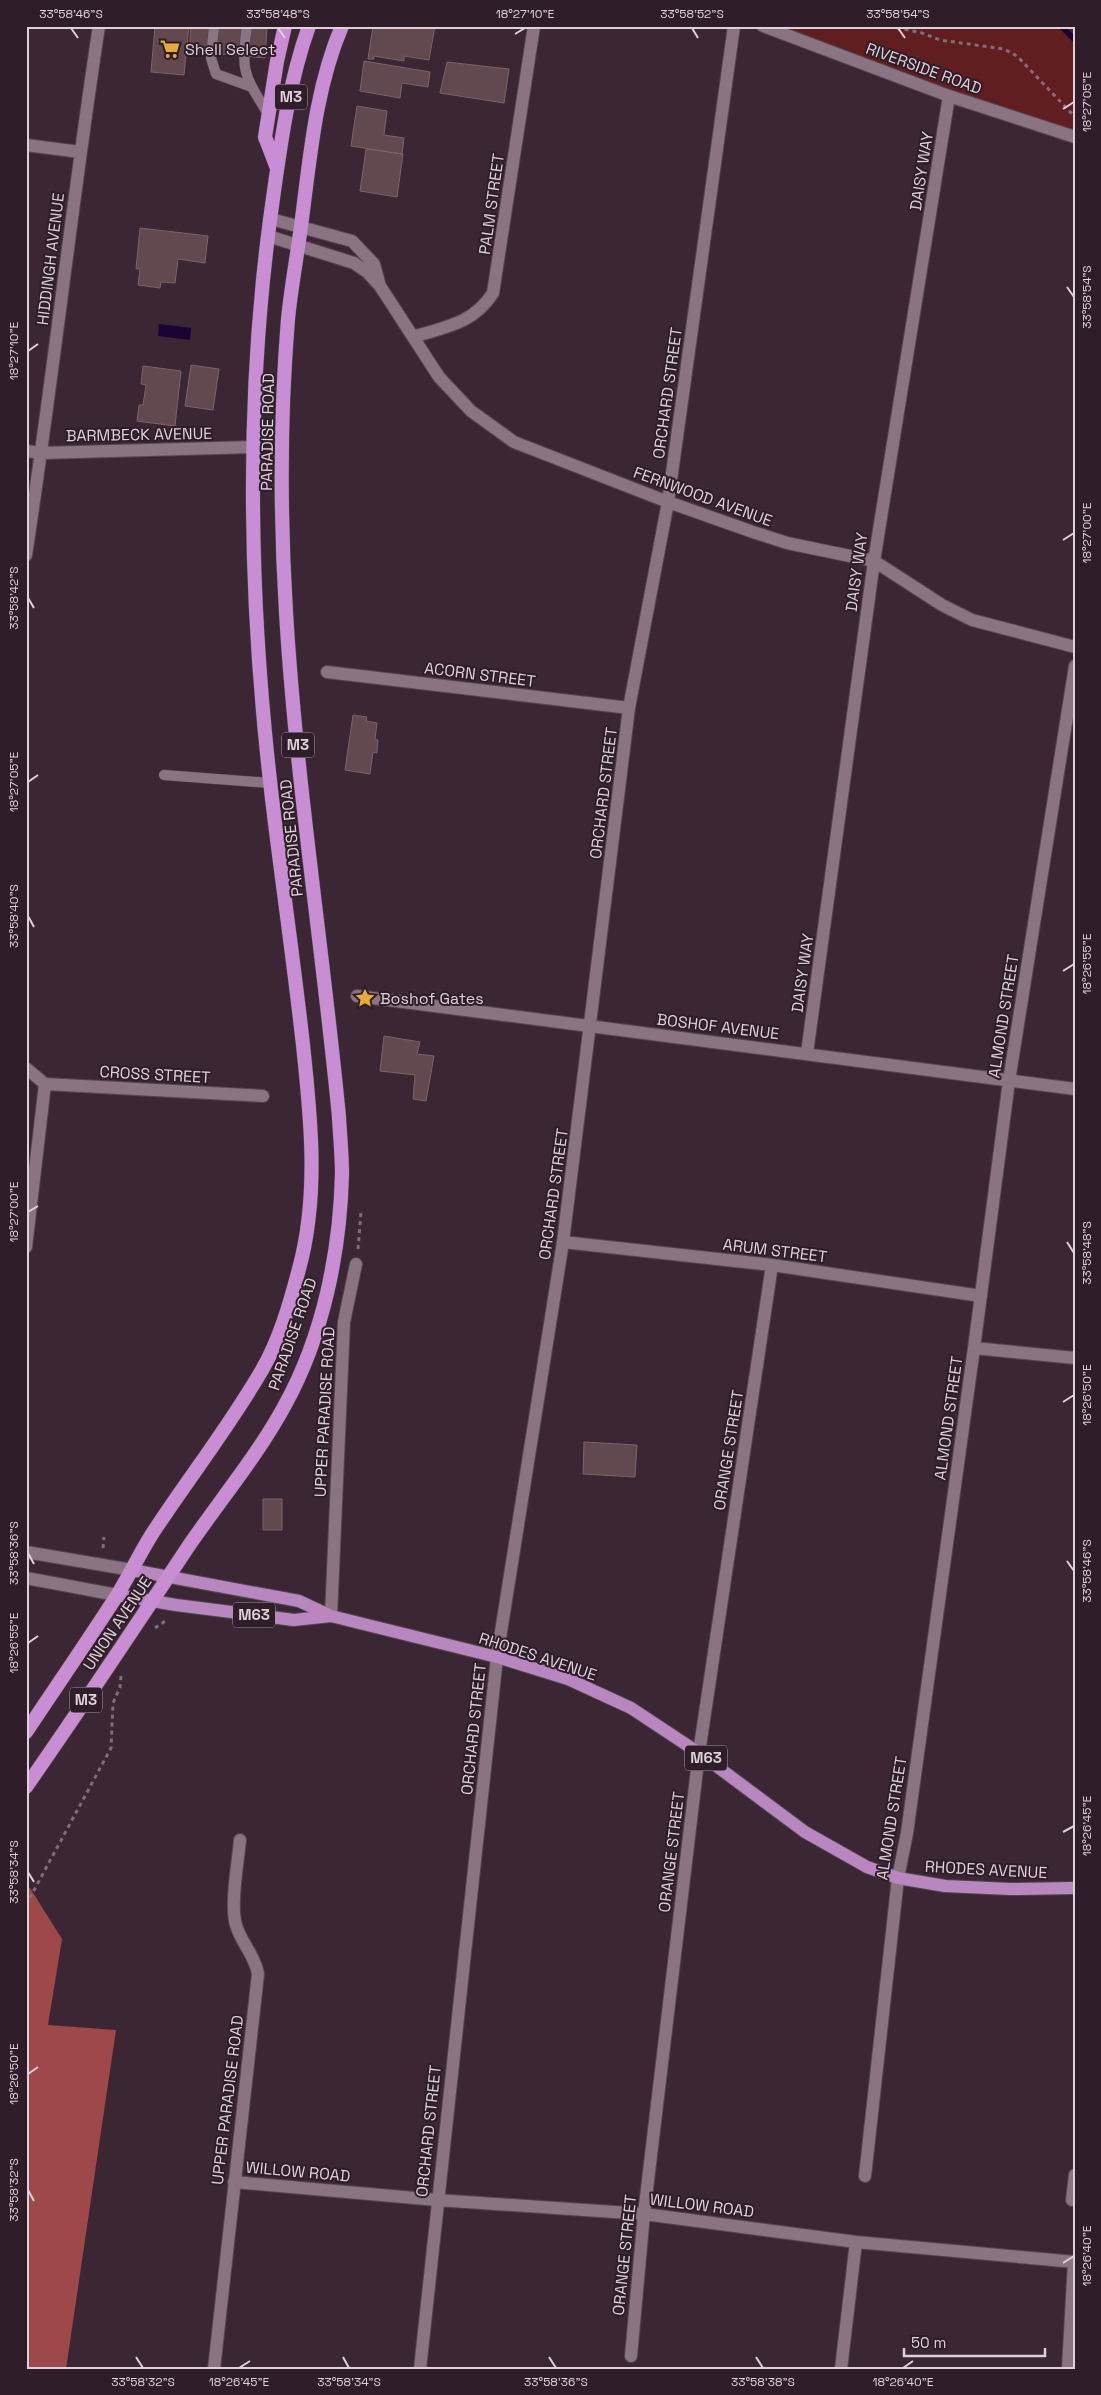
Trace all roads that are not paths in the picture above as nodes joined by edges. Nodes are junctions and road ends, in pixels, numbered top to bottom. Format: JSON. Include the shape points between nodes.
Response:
{"nodes":[{"id":1,"x":99,"y":26,"type":"edge"},
{"id":2,"x":214,"y":26,"type":"edge"},
{"id":3,"x":247,"y":26,"type":"edge"},
{"id":4,"x":285,"y":26,"type":"edge"},
{"id":5,"x":308,"y":26,"type":"edge"},
{"id":6,"x":342,"y":26,"type":"edge"},
{"id":7,"x":534,"y":26,"type":"edge"},
{"id":8,"x":734,"y":26,"type":"edge"},
{"id":9,"x":763,"y":26,"type":"edge"},
{"id":10,"x":252,"y":87,"type":"junction"},
{"id":11,"x":949,"y":96,"type":"junction"},
{"id":12,"x":268,"y":114,"type":"junction"},
{"id":13,"x":1075,"y":137,"type":"edge"},
{"id":14,"x":26,"y":145,"type":"edge"},
{"id":15,"x":80,"y":152,"type":"junction"},
{"id":16,"x":278,"y":169,"type":"junction"},
{"id":17,"x":271,"y":219,"type":"junction"},
{"id":18,"x":301,"y":226,"type":"junction"},
{"id":19,"x":268,"y":236,"type":"junction"},
{"id":20,"x":298,"y":244,"type":"junction"},
{"id":21,"x":380,"y":286,"type":"junction"},
{"id":22,"x":412,"y":337,"type":"junction"},
{"id":23,"x":253,"y":447,"type":"junction"},
{"id":24,"x":26,"y":451,"type":"edge"},
{"id":25,"x":42,"y":453,"type":"junction"},
{"id":26,"x":668,"y":502,"type":"junction"},
{"id":27,"x":26,"y":556,"type":"edge"},
{"id":28,"x":874,"y":561,"type":"junction"},
{"id":29,"x":1075,"y":647,"type":"edge"},
{"id":30,"x":1075,"y":666,"type":"edge"},
{"id":31,"x":327,"y":672,"type":"dead end"},
{"id":32,"x":629,"y":708,"type":"junction"},
{"id":33,"x":164,"y":774,"type":"dead end"},
{"id":34,"x":270,"y":783,"type":"junction"},
{"id":35,"x":357,"y":996,"type":"dead end"},
{"id":36,"x":591,"y":1027,"type":"junction"},
{"id":37,"x":807,"y":1053,"type":"junction"},
{"id":38,"x":26,"y":1068,"type":"edge"},
{"id":39,"x":1009,"y":1081,"type":"junction"},
{"id":40,"x":45,"y":1084,"type":"junction"},
{"id":41,"x":1075,"y":1089,"type":"edge"},
{"id":42,"x":263,"y":1096,"type":"dead end"},
{"id":43,"x":564,"y":1242,"type":"junction"},
{"id":44,"x":26,"y":1247,"type":"edge"},
{"id":45,"x":356,"y":1264,"type":"road end"},
{"id":46,"x":772,"y":1265,"type":"junction"},
{"id":47,"x":981,"y":1296,"type":"junction"},
{"id":48,"x":974,"y":1348,"type":"junction"},
{"id":49,"x":1075,"y":1358,"type":"edge"},
{"id":50,"x":26,"y":1552,"type":"edge"},
{"id":51,"x":132,"y":1570,"type":"junction"},
{"id":52,"x":168,"y":1577,"type":"junction"},
{"id":53,"x":26,"y":1578,"type":"edge"},
{"id":54,"x":117,"y":1594,"type":"junction"},
{"id":55,"x":152,"y":1601,"type":"junction"},
{"id":56,"x":331,"y":1616,"type":"junction"},
{"id":57,"x":497,"y":1657,"type":"junction"},
{"id":58,"x":26,"y":1732,"type":"edge"},
{"id":59,"x":699,"y":1753,"type":"junction"},
{"id":60,"x":26,"y":1787,"type":"edge"},
{"id":61,"x":240,"y":1840,"type":"dead end"},
{"id":62,"x":898,"y":1878,"type":"junction"},
{"id":63,"x":1075,"y":1888,"type":"edge"},
{"id":64,"x":1075,"y":2175,"type":"edge"},
{"id":65,"x":865,"y":2176,"type":"dead end"},
{"id":66,"x":234,"y":2182,"type":"junction"},
{"id":67,"x":437,"y":2200,"type":"junction"},
{"id":68,"x":1072,"y":2200,"type":"dead end"},
{"id":69,"x":644,"y":2214,"type":"junction"},
{"id":70,"x":856,"y":2242,"type":"junction"},
{"id":71,"x":1074,"y":2262,"type":"edge"},
{"id":72,"x":631,"y":2356,"type":"dead end"},
{"id":73,"x":214,"y":2369,"type":"edge"},
{"id":74,"x":420,"y":2369,"type":"edge"},
{"id":75,"x":841,"y":2369,"type":"edge"},
{"id":76,"x":1068,"y":2369,"type":"edge"}],
"edges":[{"from":1,"to":15,"type":"street","name":"HIDDINGH AVENUE"},
{"from":2,"to":10,"type":"lane","via":[[211,58],[216,74]]},
{"from":3,"to":10,"type":"lane","via":[[243,63]]},
{"from":4,"to":12,"type":"highway"},
{"from":5,"to":16,"type":"highway","name":"PARADISE ROAD","number":"M3","via":[[291,93]]},
{"from":6,"to":18,"type":"highway","name":"PARADISE ROAD","number":"M3","via":[[320,95]]},
{"from":7,"to":22,"type":"street","name":"PALM STREET","via":[[493,293],[486,304],[468,319]]},
{"from":8,"to":26,"type":"street","name":"ORCHARD STREET"},
{"from":9,"to":11,"type":"street","name":"RIVERSIDE ROAD"},
{"from":10,"to":12,"type":"lane"},
{"from":11,"to":13,"type":"street","name":"RIVERSIDE ROAD"},
{"from":11,"to":28,"type":"street","name":"DAISY WAY"},
{"from":12,"to":16,"type":"highway","via":[[265,137]]},
{"from":14,"to":15,"type":"street"},
{"from":15,"to":25,"type":"street","name":"HIDDINGH AVENUE"},
{"from":16,"to":17,"type":"highway","name":"PARADISE ROAD","number":"M3"},
{"from":17,"to":18,"type":"street","name":"FERNWOOD AVENUE"},
{"from":17,"to":19,"type":"highway","name":"PARADISE ROAD","number":"M3"},
{"from":18,"to":20,"type":"highway","name":"PARADISE ROAD","number":"M3"},
{"from":18,"to":21,"type":"street","name":"FERNWOOD AVENUE","via":[[359,246],[374,264]]},
{"from":19,"to":20,"type":"street","name":"FERNWOOD AVENUE"},
{"from":19,"to":23,"type":"highway","name":"PARADISE ROAD","number":"M3"},
{"from":20,"to":21,"type":"street","name":"FERNWOOD AVENUE","via":[[354,263]]},
{"from":20,"to":52,"type":"highway","name":"PARADISE ROAD","number":"M3","via":[[288,318],[283,547],[289,669],[339,1117],[342,1174],[338,1240],[316,1329],[285,1405]]},
{"from":21,"to":22,"type":"street","name":"FERNWOOD AVENUE"},
{"from":22,"to":26,"type":"street","name":"FERNWOOD AVENUE","via":[[439,377],[471,411],[514,442]]},
{"from":23,"to":25,"type":"street","name":"BARMBECK AVENUE"},
{"from":23,"to":34,"type":"highway","name":"PARADISE ROAD","number":"M3","via":[[256,606]]},
{"from":24,"to":25,"type":"street","name":"BARMBECK AVENUE"},
{"from":25,"to":27,"type":"street","name":"HIDDINGH AVENUE"},
{"from":26,"to":28,"type":"street","name":"FERNWOOD AVENUE","via":[[787,543]]},
{"from":26,"to":32,"type":"street","name":"ORCHARD STREET"},
{"from":28,"to":29,"type":"street","name":"FERNWOOD AVENUE","via":[[942,605],[972,620]]},
{"from":28,"to":37,"type":"street","name":"DAISY WAY"},
{"from":30,"to":39,"type":"street","name":"ALMOND STREET"},
{"from":31,"to":32,"type":"street","name":"ACORN STREET"},
{"from":32,"to":36,"type":"street","name":"ORCHARD STREET"},
{"from":33,"to":34,"type":"lane"},
{"from":34,"to":51,"type":"highway","name":"PARADISE ROAD","number":"M3","via":[[309,1104],[312,1195],[309,1219],[298,1274],[264,1367],[218,1441],[151,1536]]},
{"from":35,"to":36,"type":"street","name":"BOSHOF AVENUE"},
{"from":36,"to":37,"type":"street","name":"BOSHOF AVENUE"},
{"from":36,"to":43,"type":"street","name":"ORCHARD STREET"},
{"from":37,"to":39,"type":"street","name":"BOSHOF AVENUE"},
{"from":38,"to":40,"type":"street"},
{"from":39,"to":41,"type":"street","name":"BOSHOF AVENUE"},
{"from":39,"to":47,"type":"street","name":"ALMOND STREET"},
{"from":40,"to":42,"type":"street","name":"CROSS STREET"},
{"from":40,"to":44,"type":"street"},
{"from":43,"to":46,"type":"street","name":"ARUM STREET"},
{"from":43,"to":57,"type":"street","name":"ORCHARD STREET"},
{"from":45,"to":56,"type":"street","name":"UPPER PARADISE ROAD","via":[[344,1322]]},
{"from":46,"to":47,"type":"street","name":"ARUM STREET"},
{"from":46,"to":59,"type":"street","name":"ORANGE STREET"},
{"from":47,"to":48,"type":"street","name":"ALMOND STREET"},
{"from":48,"to":49,"type":"street"},
{"from":48,"to":62,"type":"street","name":"ALMOND STREET"},
{"from":50,"to":51,"type":"street","number":"M63"},
{"from":51,"to":52,"type":"main road","name":"RHODES AVENUE","number":"M63"},
{"from":51,"to":54,"type":"highway","name":"UNION AVENUE","number":"M3"},
{"from":52,"to":55,"type":"highway","name":"UNION AVENUE","number":"M3"},
{"from":52,"to":56,"type":"main road","name":"RHODES AVENUE","number":"M63","via":[[299,1600]]},
{"from":53,"to":54,"type":"street","number":"M63"},
{"from":54,"to":55,"type":"main road","name":"RHODES AVENUE","number":"M63"},
{"from":54,"to":58,"type":"highway","name":"UNION AVENUE","number":"M3"},
{"from":55,"to":56,"type":"main road","name":"RHODES AVENUE","number":"M63","via":[[294,1620]]},
{"from":55,"to":60,"type":"highway","name":"UNION AVENUE","number":"M3"},
{"from":56,"to":57,"type":"main road","name":"RHODES AVENUE","number":"M63"},
{"from":57,"to":59,"type":"main road","name":"RHODES AVENUE","number":"M63","via":[[568,1680],[631,1708]]},
{"from":57,"to":67,"type":"street","name":"ORCHARD STREET"},
{"from":59,"to":62,"type":"main road","name":"RHODES AVENUE","number":"M63","via":[[805,1832],[867,1867]]},
{"from":59,"to":69,"type":"street","name":"ORANGE STREET"},
{"from":61,"to":66,"type":"street","name":"UPPER PARADISE ROAD","via":[[234,1913],[239,1934],[256,1963],[258,1974]]},
{"from":62,"to":63,"type":"main road","name":"RHODES AVENUE","number":"M63","via":[[953,1886]]},
{"from":62,"to":65,"type":"street","name":"ALMOND STREET"},
{"from":64,"to":68,"type":"street"},
{"from":66,"to":67,"type":"street","name":"WILLOW ROAD"},
{"from":66,"to":73,"type":"street","name":"UPPER PARADISE ROAD"},
{"from":67,"to":69,"type":"street","name":"WILLOW ROAD"},
{"from":67,"to":74,"type":"street","name":"ORCHARD STREET"},
{"from":69,"to":70,"type":"street","name":"WILLOW ROAD"},
{"from":69,"to":72,"type":"street","name":"ORANGE STREET"},
{"from":70,"to":71,"type":"street","name":"WILLOW ROAD"},
{"from":70,"to":75,"type":"street"},
{"from":71,"to":76,"type":"street"}]}
